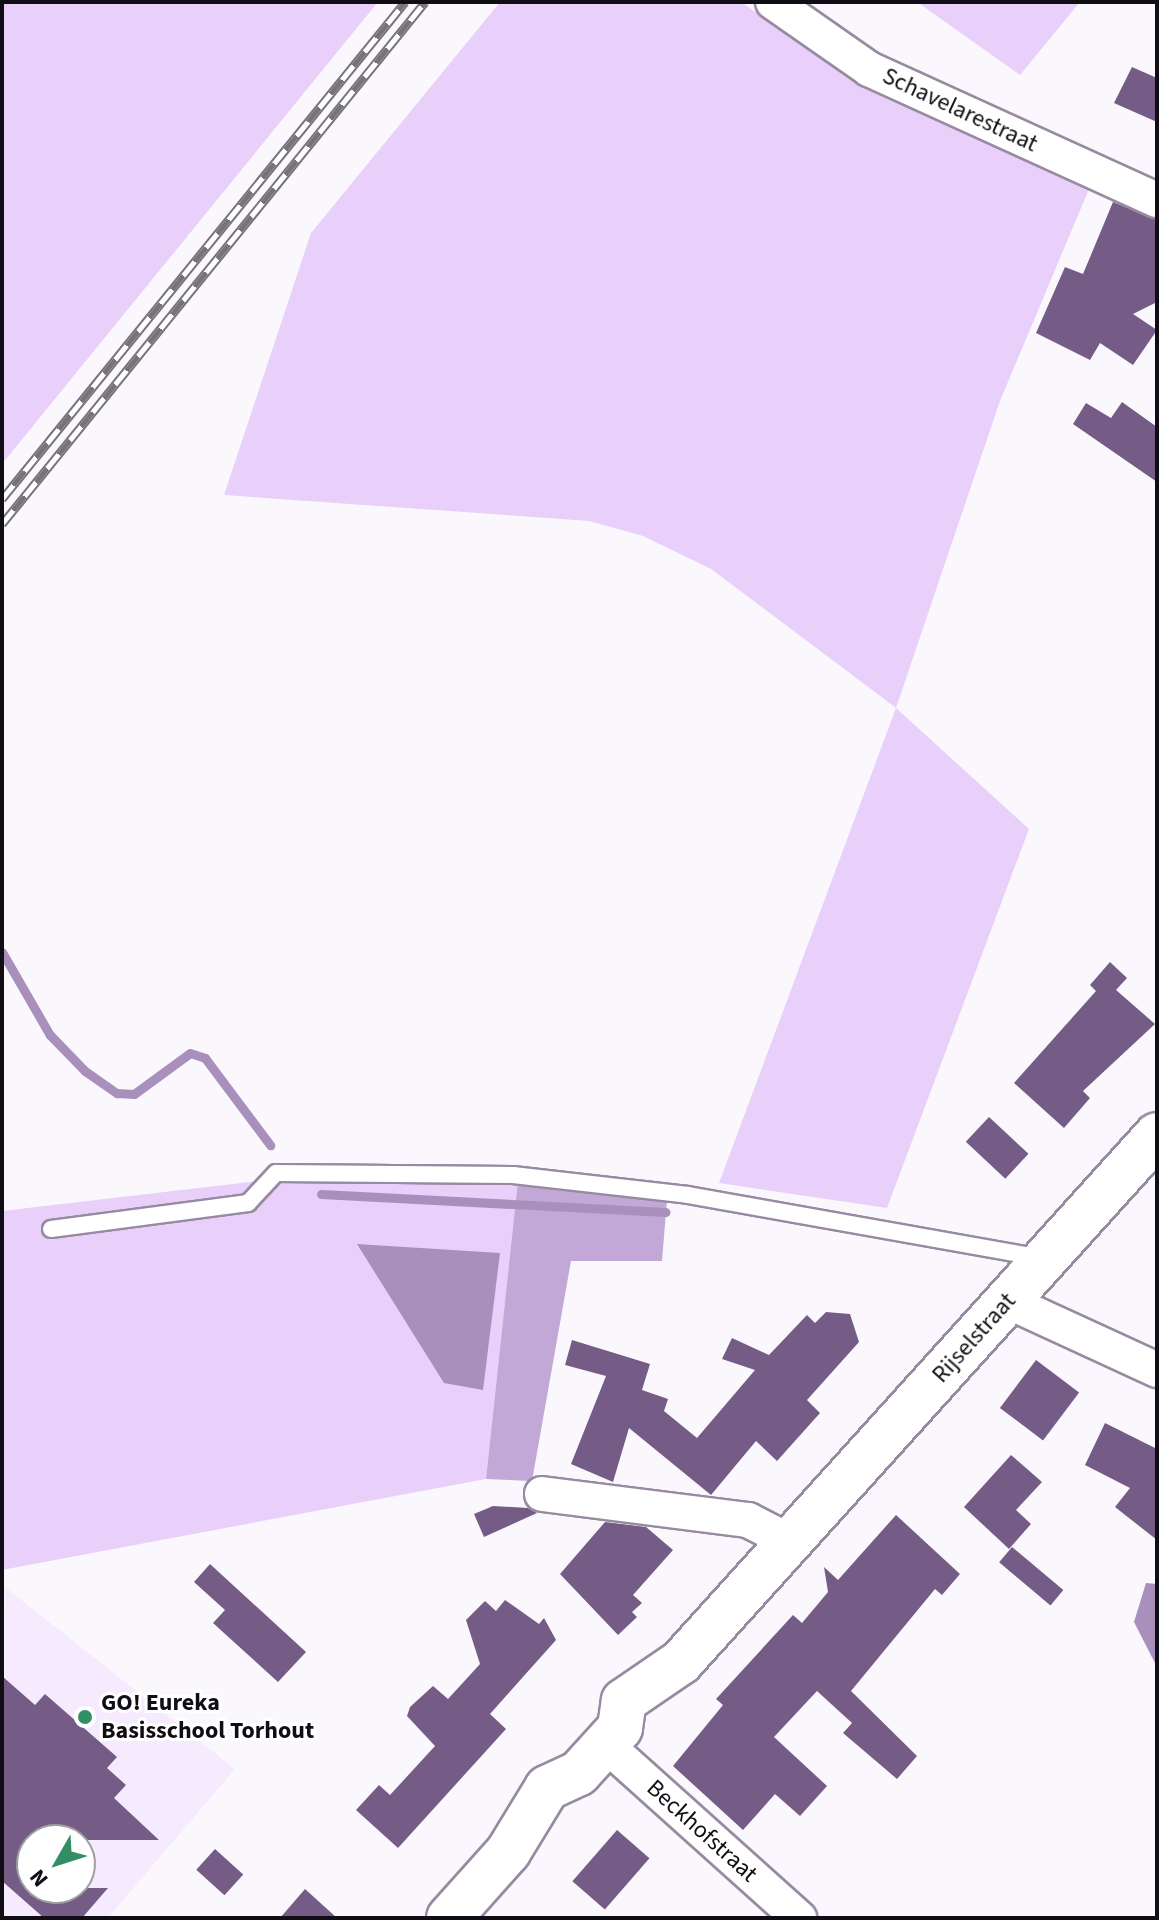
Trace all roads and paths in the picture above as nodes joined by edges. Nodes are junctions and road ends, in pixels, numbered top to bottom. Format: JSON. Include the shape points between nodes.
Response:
{"nodes":[{"id":1,"x":773,"y":2,"type":"edge"},
{"id":2,"x":1157,"y":200,"type":"edge"},
{"id":3,"x":1157,"y":1135,"type":"edge"},
{"id":4,"x":51,"y":1229,"type":"dead end"},
{"id":5,"x":1046,"y":1259,"type":"junction"},
{"id":6,"x":1007,"y":1301,"type":"junction"},
{"id":7,"x":1157,"y":1370,"type":"edge"},
{"id":8,"x":542,"y":1494,"type":"dead end"},
{"id":9,"x":791,"y":1542,"type":"junction"},
{"id":10,"x":602,"y":1748,"type":"junction"},
{"id":11,"x":449,"y":1918,"type":"edge"},
{"id":12,"x":799,"y":1918,"type":"edge"}],
"edges":[{"from":1,"to":2,"type":"street","name":"Schavelarestraat","via":[[869,69]]},
{"from":3,"to":5,"type":"street","name":"Rijselstraat"},
{"from":4,"to":5,"type":"lane","via":[[248,1203],[276,1173],[513,1175],[688,1195]]},
{"from":5,"to":6,"type":"street","name":"Rijselstraat"},
{"from":6,"to":7,"type":"street"},
{"from":6,"to":9,"type":"street","name":"Rijselstraat"},
{"from":8,"to":9,"type":"street","via":[[748,1520]]},
{"from":9,"to":10,"type":"street","name":"Rijselstraat","via":[[681,1662],[672,1692],[648,1721]]},
{"from":10,"to":11,"type":"street","via":[[570,1808],[508,1852]]},
{"from":10,"to":12,"type":"street","name":"Beckhofstraat"}]}
